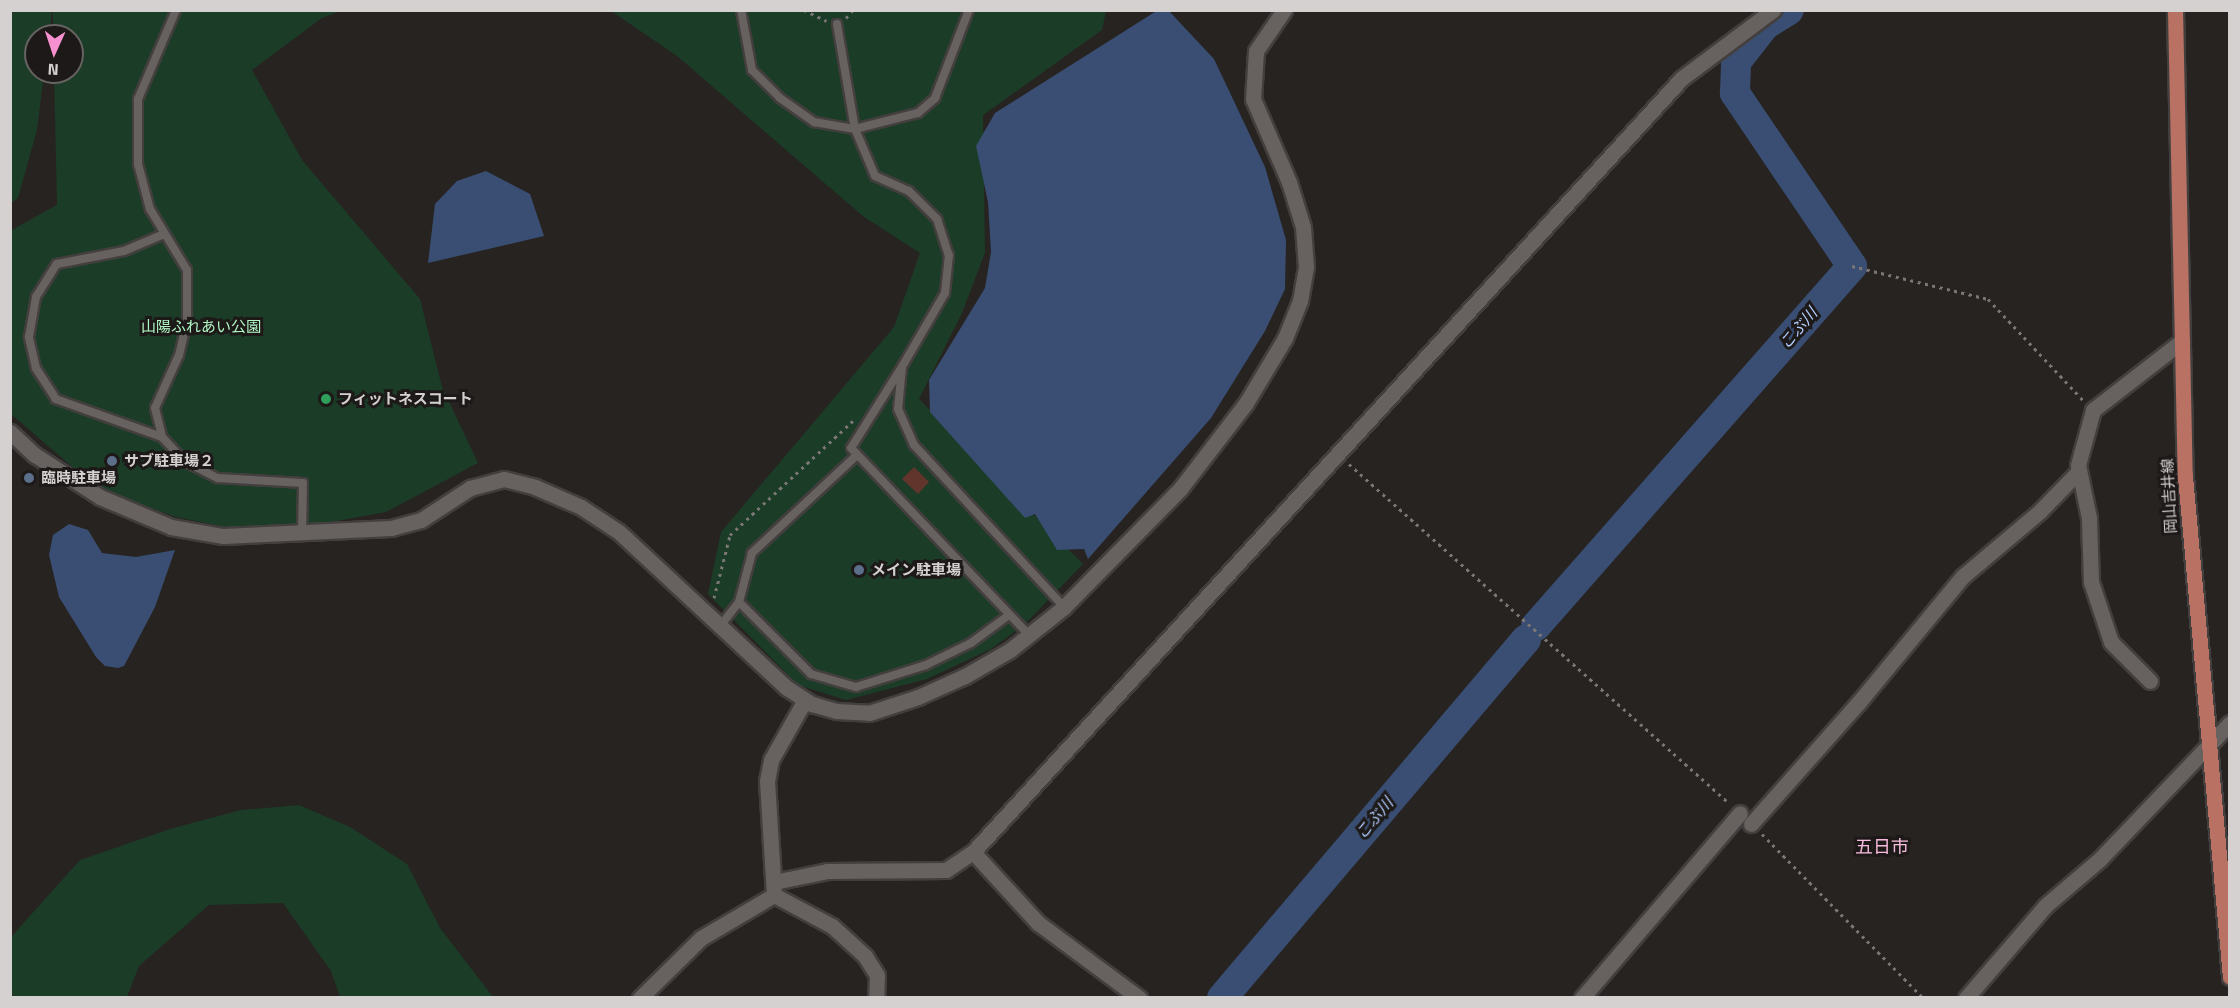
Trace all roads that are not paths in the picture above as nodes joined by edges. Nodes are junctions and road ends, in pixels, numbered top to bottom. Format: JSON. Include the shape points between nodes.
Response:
{"nodes":[{"id":1,"x":176,"y":10,"type":"edge"},
{"id":2,"x":741,"y":10,"type":"edge"},
{"id":3,"x":969,"y":10,"type":"edge"},
{"id":4,"x":1284,"y":10,"type":"edge"},
{"id":5,"x":1773,"y":10,"type":"edge"},
{"id":6,"x":2175,"y":10,"type":"edge"},
{"id":7,"x":837,"y":24,"type":"road end"},
{"id":8,"x":855,"y":129,"type":"junction"},
{"id":9,"x":164,"y":234,"type":"junction"},
{"id":10,"x":2182,"y":340,"type":"junction"},
{"id":11,"x":902,"y":367,"type":"junction"},
{"id":12,"x":10,"y":432,"type":"edge"},
{"id":13,"x":162,"y":437,"type":"junction"},
{"id":14,"x":857,"y":455,"type":"junction"},
{"id":15,"x":2078,"y":472,"type":"junction"},
{"id":16,"x":302,"y":533,"type":"junction"},
{"id":17,"x":740,"y":602,"type":"junction"},
{"id":18,"x":1064,"y":607,"type":"junction"},
{"id":19,"x":1009,"y":615,"type":"junction"},
{"id":20,"x":721,"y":624,"type":"junction"},
{"id":21,"x":1029,"y":635,"type":"junction"},
{"id":22,"x":2150,"y":681,"type":"dead end"},
{"id":23,"x":805,"y":700,"type":"junction"},
{"id":24,"x":2229,"y":723,"type":"edge"},
{"id":25,"x":2206,"y":744,"type":"junction"},
{"id":26,"x":1740,"y":813,"type":"road end"},
{"id":27,"x":1751,"y":824,"type":"road end"},
{"id":28,"x":973,"y":852,"type":"junction"},
{"id":29,"x":774,"y":889,"type":"junction"},
{"id":30,"x":2229,"y":977,"type":"edge"},
{"id":31,"x":640,"y":998,"type":"edge"},
{"id":32,"x":876,"y":998,"type":"edge"},
{"id":33,"x":1139,"y":998,"type":"edge"},
{"id":34,"x":1582,"y":998,"type":"edge"},
{"id":35,"x":1966,"y":998,"type":"edge"}],
"edges":[{"from":1,"to":9,"type":"lane","via":[[138,99],[138,164],[150,209]]},
{"from":2,"to":8,"type":"lane","via":[[752,70],[780,98],[814,122]]},
{"from":3,"to":8,"type":"lane","via":[[936,98],[918,113]]},
{"from":4,"to":18,"type":"street","via":[[1256,51],[1253,99],[1289,182],[1303,227],[1306,267],[1300,301],[1285,338],[1246,403],[1180,489]]},
{"from":5,"to":28,"type":"street","via":[[1682,78]]},
{"from":6,"to":10,"type":"main road","name":"岡山吉井線"},
{"from":7,"to":8,"type":"lane"},
{"from":8,"to":11,"type":"lane","via":[[875,176],[909,191],[937,219],[949,255],[945,293]]},
{"from":9,"to":13,"type":"lane","via":[[187,270],[187,321],[179,355],[156,408]]},
{"from":9,"to":13,"type":"lane","via":[[124,251],[57,264],[36,297],[29,337],[36,368],[56,399]]},
{"from":10,"to":15,"type":"street","via":[[2093,410]]},
{"from":10,"to":25,"type":"main road","name":"岡山吉井線","via":[[2185,476]]},
{"from":11,"to":14,"type":"lane","via":[[851,448]]},
{"from":11,"to":18,"type":"lane","via":[[898,409],[914,445]]},
{"from":12,"to":16,"type":"street","via":[[35,455],[100,497],[171,527],[223,536]]},
{"from":13,"to":16,"type":"lane","via":[[183,461],[218,478],[303,483]]},
{"from":14,"to":17,"type":"lane","via":[[752,554]]},
{"from":14,"to":19,"type":"lane"},
{"from":15,"to":22,"type":"street","via":[[2089,518],[2091,582],[2111,642]]},
{"from":15,"to":27,"type":"street","via":[[2040,511],[1962,577]]},
{"from":16,"to":20,"type":"street","via":[[391,528],[421,520],[470,488],[504,479],[581,507],[619,532]]},
{"from":17,"to":19,"type":"lane","via":[[811,674],[856,687],[926,665],[971,643]]},
{"from":17,"to":20,"type":"lane"},
{"from":18,"to":21,"type":"street"},
{"from":19,"to":21,"type":"lane"},
{"from":20,"to":23,"type":"street","via":[[787,688]]},
{"from":21,"to":23,"type":"street","via":[[965,676],[869,713],[836,711]]},
{"from":23,"to":29,"type":"street","via":[[776,751],[767,781]]},
{"from":24,"to":25,"type":"street"},
{"from":25,"to":30,"type":"main road","name":"岡山吉井線"},
{"from":25,"to":35,"type":"street","via":[[2100,859],[2045,906]]},
{"from":26,"to":34,"type":"street"},
{"from":28,"to":29,"type":"street","via":[[946,870],[827,871]]},
{"from":28,"to":33,"type":"street","via":[[1038,923]]},
{"from":29,"to":31,"type":"street","via":[[701,938]]},
{"from":29,"to":32,"type":"street","via":[[832,926],[865,956],[877,975]]}]}
